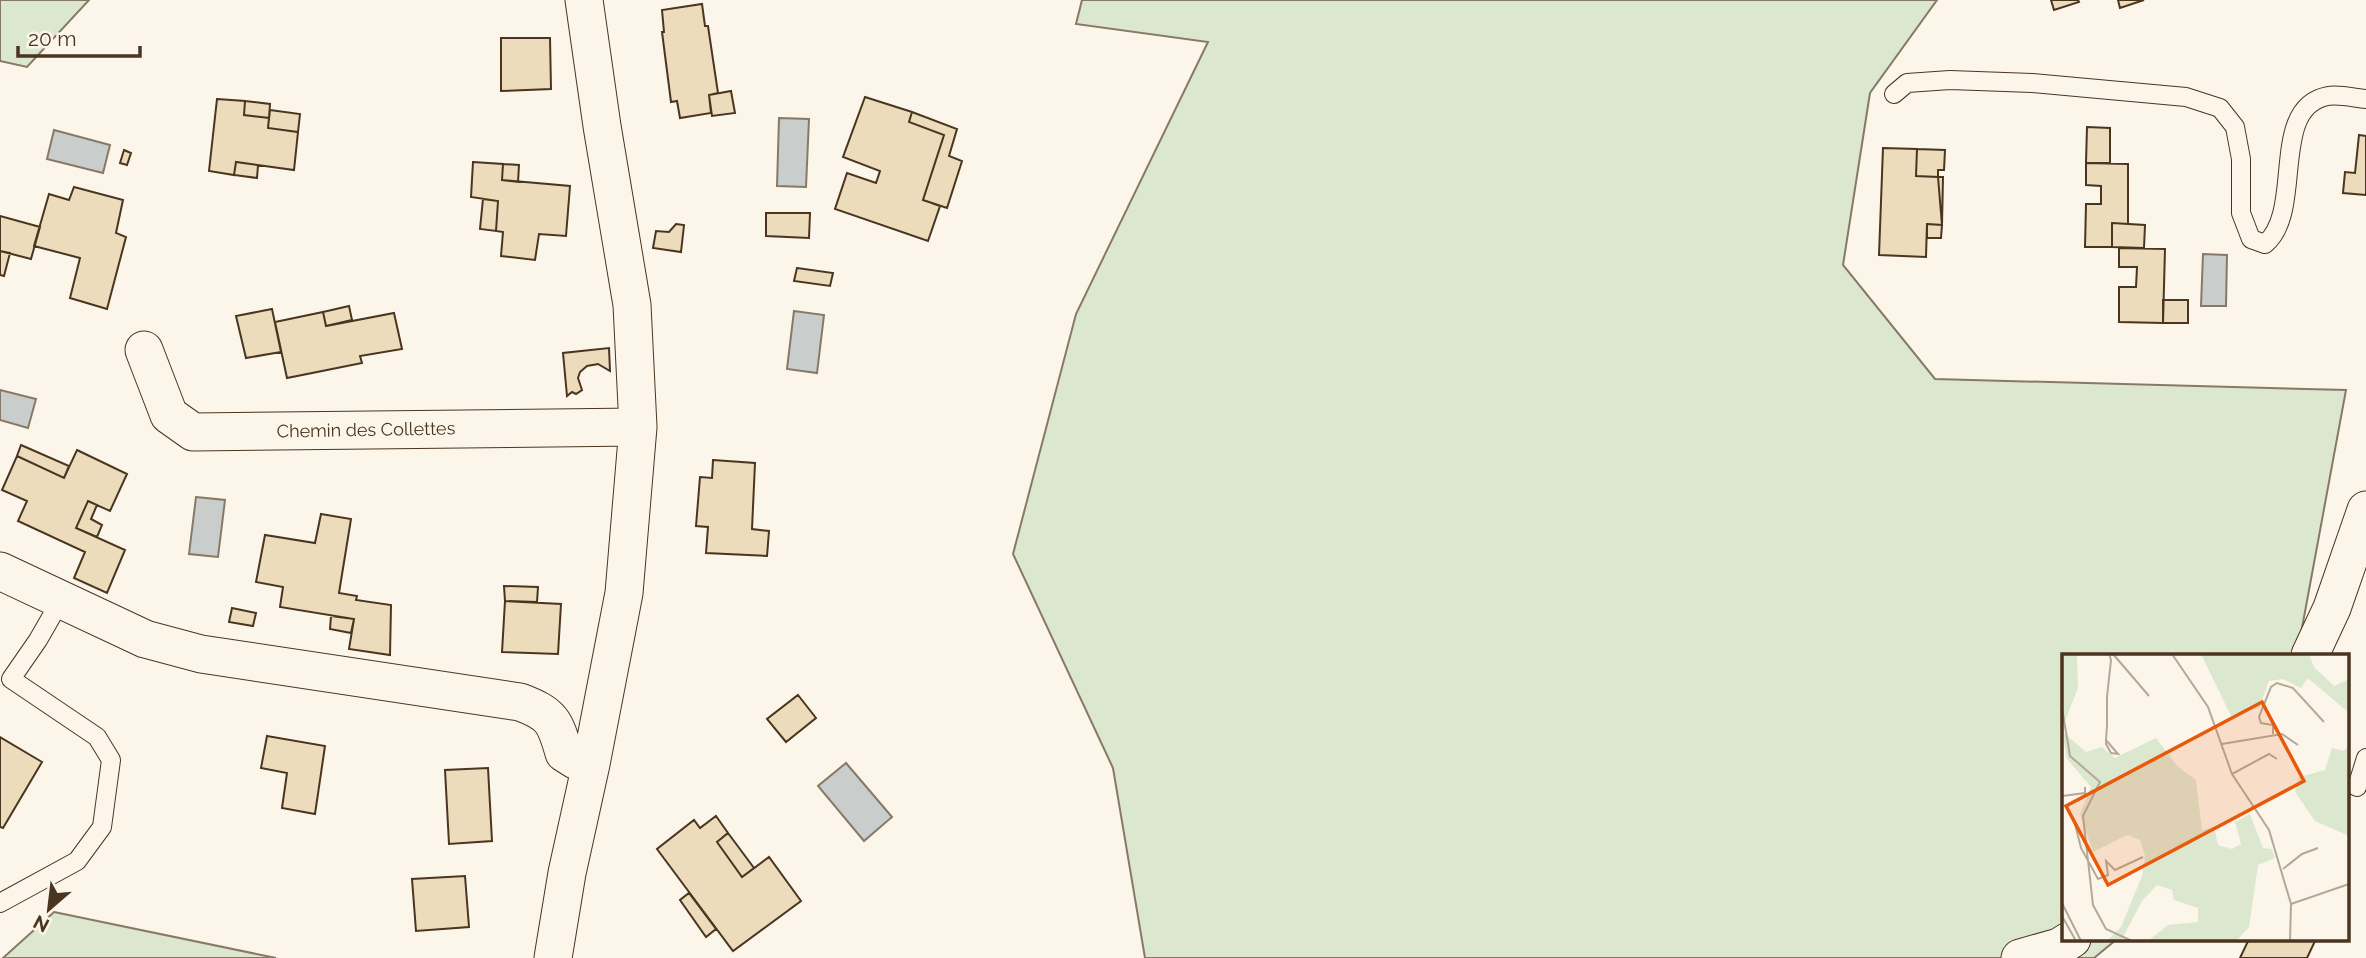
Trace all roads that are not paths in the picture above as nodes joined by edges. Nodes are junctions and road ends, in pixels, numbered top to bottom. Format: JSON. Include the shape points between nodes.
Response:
{"nodes":[{"id":1,"x":584,"y":0,"type":"edge"},
{"id":2,"x":1894,"y":94,"type":"dead end"},
{"id":3,"x":2366,"y":99,"type":"edge"},
{"id":4,"x":144,"y":350,"type":"dead end"},
{"id":5,"x":638,"y":427,"type":"junction"},
{"id":6,"x":2366,"y":510,"type":"edge"},
{"id":7,"x":0,"y":571,"type":"edge"},
{"id":8,"x":61,"y":600,"type":"junction"},
{"id":9,"x":2310,"y":654,"type":"edge"},
{"id":10,"x":2366,"y":758,"type":"edge"},
{"id":11,"x":591,"y":764,"type":"junction"},
{"id":12,"x":2357,"y":787,"type":"dead end"},
{"id":13,"x":0,"y":903,"type":"edge"},
{"id":14,"x":2071,"y":940,"type":"edge"},
{"id":15,"x":553,"y":958,"type":"edge"},
{"id":16,"x":2020,"y":958,"type":"edge"}],
"edges":[{"from":1,"to":5,"type":"street","via":[[632,305]]},
{"from":2,"to":3,"type":"lane","via":[[1907,83],[1963,80],[2186,97],[2220,108],[2235,127],[2241,159],[2241,213],[2251,239],[2264,244],[2275,235],[2296,119],[2311,103],[2330,95]]},
{"from":4,"to":5,"type":"street","name":"Chemin des Collettes","via":[[169,415],[193,432]]},
{"from":5,"to":11,"type":"street","via":[[624,593]]},
{"from":6,"to":9,"type":"street","via":[[2332,608]]},
{"from":7,"to":8,"type":"street"},
{"from":8,"to":11,"type":"street","via":[[145,639],[201,654],[520,702],[542,710],[557,727],[564,753]]},
{"from":8,"to":13,"type":"lane","via":[[11,679],[97,737],[111,760],[102,827],[77,861]]},
{"from":10,"to":12,"type":"lane"},
{"from":11,"to":15,"type":"street"},
{"from":14,"to":16,"type":"street"}]}
